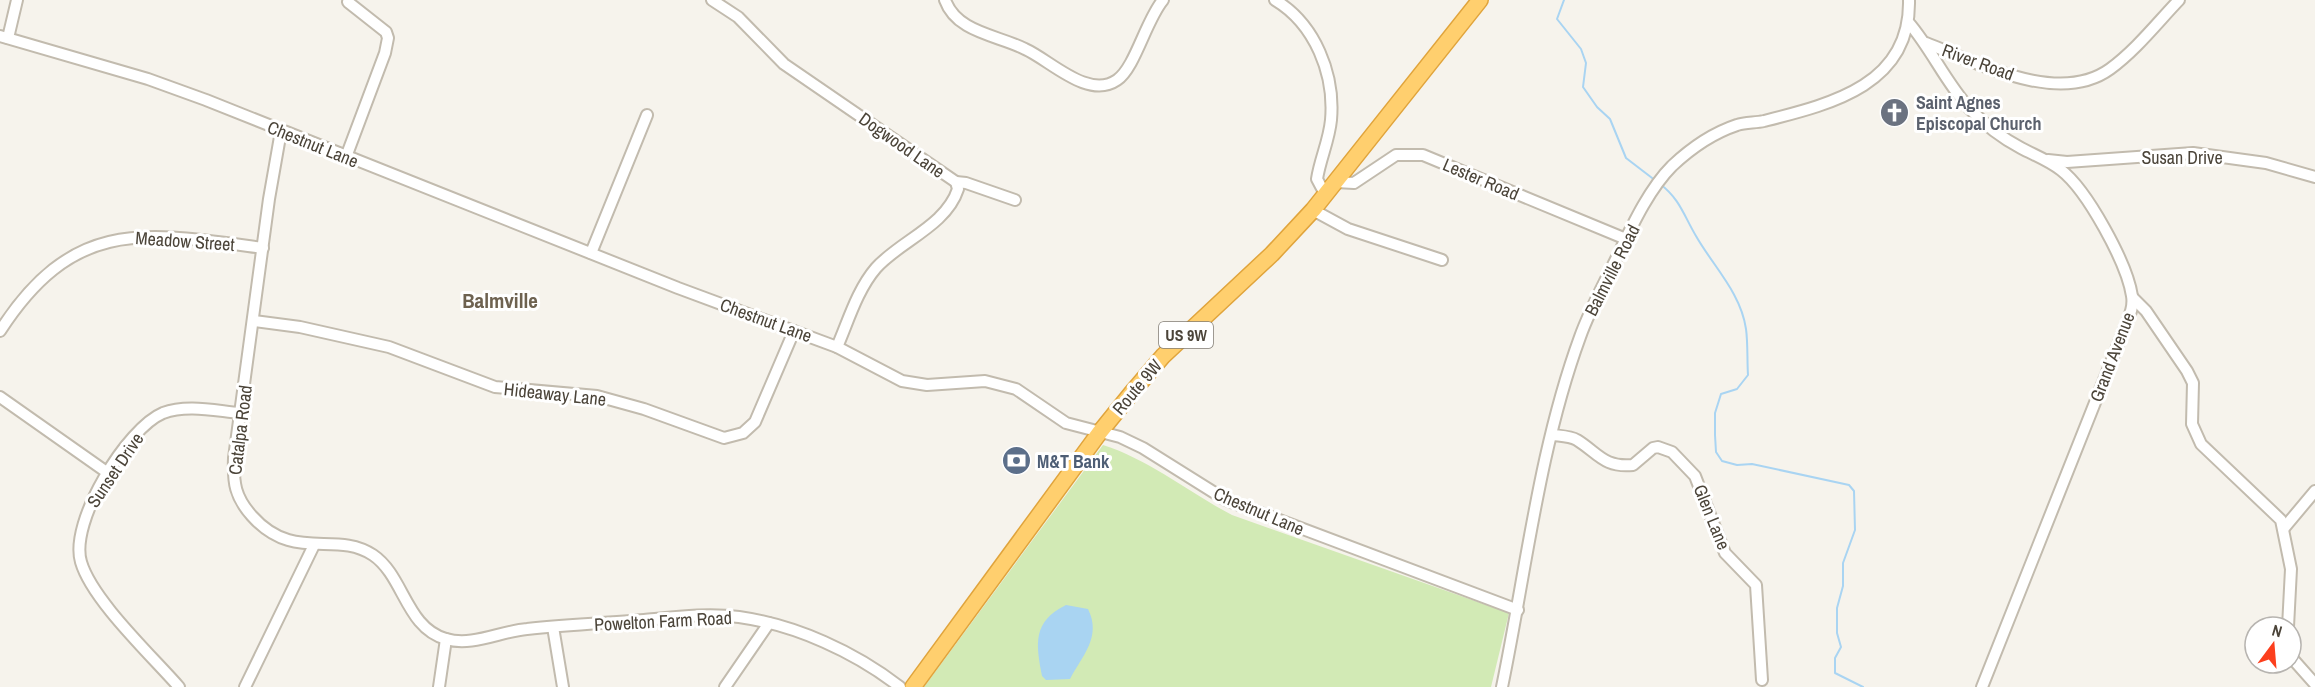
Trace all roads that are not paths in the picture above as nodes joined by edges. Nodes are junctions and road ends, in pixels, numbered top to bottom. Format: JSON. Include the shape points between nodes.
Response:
{"nodes":[{"id":1,"x":16,"y":0,"type":"edge"},
{"id":2,"x":712,"y":0,"type":"edge"},
{"id":3,"x":945,"y":0,"type":"edge"},
{"id":4,"x":1163,"y":0,"type":"edge"},
{"id":5,"x":1275,"y":0,"type":"edge"},
{"id":6,"x":1480,"y":0,"type":"edge"},
{"id":7,"x":1909,"y":0,"type":"edge"},
{"id":8,"x":2179,"y":0,"type":"edge"},
{"id":9,"x":348,"y":2,"type":"dead end"},
{"id":10,"x":1909,"y":23,"type":"junction"},
{"id":11,"x":4,"y":37,"type":"edge"},
{"id":12,"x":1926,"y":43,"type":"junction"},
{"id":13,"x":647,"y":115,"type":"dead end"},
{"id":14,"x":281,"y":131,"type":"junction"},
{"id":15,"x":346,"y":157,"type":"junction"},
{"id":16,"x":2048,"y":160,"type":"junction"},
{"id":17,"x":2315,"y":177,"type":"edge"},
{"id":18,"x":956,"y":182,"type":"junction"},
{"id":19,"x":1336,"y":182,"type":"junction"},
{"id":20,"x":1325,"y":194,"type":"junction"},
{"id":21,"x":1015,"y":200,"type":"dead end"},
{"id":22,"x":1313,"y":210,"type":"junction"},
{"id":23,"x":1626,"y":239,"type":"junction"},
{"id":24,"x":263,"y":248,"type":"junction"},
{"id":25,"x":591,"y":253,"type":"junction"},
{"id":26,"x":1442,"y":260,"type":"dead end"},
{"id":27,"x":2133,"y":298,"type":"junction"},
{"id":28,"x":254,"y":321,"type":"junction"},
{"id":29,"x":0,"y":331,"type":"edge"},
{"id":30,"x":794,"y":331,"type":"junction"},
{"id":31,"x":837,"y":347,"type":"junction"},
{"id":32,"x":0,"y":398,"type":"edge"},
{"id":33,"x":240,"y":412,"type":"junction"},
{"id":34,"x":1100,"y":432,"type":"junction"},
{"id":35,"x":1552,"y":435,"type":"junction"},
{"id":36,"x":108,"y":473,"type":"junction"},
{"id":37,"x":2315,"y":491,"type":"edge"},
{"id":38,"x":2284,"y":528,"type":"junction"},
{"id":39,"x":314,"y":545,"type":"junction"},
{"id":40,"x":1518,"y":610,"type":"junction"},
{"id":41,"x":2289,"y":615,"type":"edge"},
{"id":42,"x":769,"y":623,"type":"junction"},
{"id":43,"x":553,"y":627,"type":"junction"},
{"id":44,"x":446,"y":639,"type":"junction"},
{"id":45,"x":2303,"y":670,"type":"edge"},
{"id":46,"x":1762,"y":680,"type":"dead end"},
{"id":47,"x":2315,"y":684,"type":"edge"},
{"id":48,"x":179,"y":687,"type":"edge"},
{"id":49,"x":245,"y":687,"type":"edge"},
{"id":50,"x":439,"y":687,"type":"edge"},
{"id":51,"x":563,"y":687,"type":"edge"},
{"id":52,"x":725,"y":687,"type":"edge"},
{"id":53,"x":900,"y":687,"type":"edge"},
{"id":54,"x":913,"y":687,"type":"edge"},
{"id":55,"x":1502,"y":687,"type":"edge"},
{"id":56,"x":1982,"y":687,"type":"edge"}],
"edges":[{"from":1,"to":11,"type":"street"},
{"from":2,"to":18,"type":"street","name":"Dogwood Lane","via":[[738,17],[784,64]]},
{"from":3,"to":4,"type":"street","via":[[962,23],[1030,51],[1076,79],[1098,84],[1117,80],[1125,72]]},
{"from":5,"to":20,"type":"street","via":[[1306,24],[1325,68],[1331,119],[1317,179]]},
{"from":6,"to":19,"type":"highway","name":"Route 9W","number":"US 9W"},
{"from":7,"to":10,"type":"street","name":"Balmville Road"},
{"from":8,"to":12,"type":"street","name":"River Road","via":[[2110,69],[2095,78],[2070,83],[2010,75]]},
{"from":9,"to":15,"type":"street","via":[[382,27],[388,38]]},
{"from":10,"to":12,"type":"street","name":"Grand Avenue"},
{"from":10,"to":23,"type":"street","name":"Balmville Road","via":[[1895,56],[1854,91],[1821,106],[1731,127],[1693,148],[1658,184]]},
{"from":11,"to":14,"type":"street","name":"Chestnut Lane","via":[[148,79]]},
{"from":12,"to":16,"type":"street","name":"Grand Avenue","via":[[1970,109],[2012,143]]},
{"from":13,"to":25,"type":"street"},
{"from":14,"to":15,"type":"street","name":"Chestnut Lane"},
{"from":14,"to":24,"type":"street","name":"Catalpa Road"},
{"from":15,"to":25,"type":"street","name":"Chestnut Lane"},
{"from":16,"to":17,"type":"street","name":"Susan Drive","via":[[2193,153],[2266,163]]},
{"from":16,"to":27,"type":"street","name":"Grand Avenue","via":[[2075,183],[2091,206]]},
{"from":18,"to":21,"type":"street"},
{"from":18,"to":31,"type":"street","name":"Dogwood Lane","via":[[958,189],[948,209],[875,269]]},
{"from":19,"to":20,"type":"highway","name":"Route 9W","number":"US 9W"},
{"from":19,"to":23,"type":"street","name":"Lester Road","via":[[1354,183],[1396,155],[1423,156]]},
{"from":20,"to":22,"type":"highway","name":"Route 9W","number":"US 9W"},
{"from":22,"to":26,"type":"street","via":[[1348,229]]},
{"from":22,"to":34,"type":"highway","name":"Route 9W","number":"US 9W","via":[[1163,356]]},
{"from":23,"to":35,"type":"street","name":"Balmville Road","via":[[1580,336]]},
{"from":24,"to":28,"type":"street","name":"Catalpa Road"},
{"from":24,"to":29,"type":"street","name":"Meadow Street","via":[[157,235],[107,241],[80,252],[55,270],[21,303]]},
{"from":25,"to":30,"type":"street","name":"Chestnut Lane"},
{"from":27,"to":38,"type":"street","via":[[2146,311],[2193,383],[2192,424],[2201,444],[2275,512]]},
{"from":27,"to":56,"type":"street","name":"Grand Avenue","via":[[2125,327]]},
{"from":28,"to":30,"type":"street","name":"Hideaway Lane","via":[[389,347],[495,387],[605,398],[724,438],[743,433],[756,422]]},
{"from":28,"to":33,"type":"street","name":"Catalpa Road"},
{"from":30,"to":31,"type":"street","name":"Chestnut Lane"},
{"from":31,"to":34,"type":"street","name":"Chestnut Lane","via":[[883,373],[913,384],[1000,383],[1016,389],[1066,423]]},
{"from":32,"to":36,"type":"street"},
{"from":33,"to":36,"type":"street","name":"Sunset Drive","via":[[189,409],[162,413],[141,430]]},
{"from":33,"to":39,"type":"street","name":"Catalpa Road","via":[[233,482],[238,498],[264,529],[276,536]]},
{"from":34,"to":40,"type":"street","name":"Chestnut Lane","via":[[1143,448],[1226,500]]},
{"from":34,"to":54,"type":"highway","name":"Route 9W","number":"US 9W"},
{"from":35,"to":40,"type":"street","name":"Balmville Road"},
{"from":35,"to":46,"type":"street","name":"Glen Lane","via":[[1572,438],[1614,464],[1634,465],[1658,447],[1672,452],[1688,467],[1702,488],[1725,553],[1756,585]]},
{"from":36,"to":48,"type":"street","name":"Sunset Drive","via":[[83,518],[80,561],[108,605]]},
{"from":37,"to":38,"type":"street"},
{"from":38,"to":41,"type":"street","via":[[2292,576]]},
{"from":39,"to":44,"type":"street","name":"Catalpa Road","via":[[358,548],[374,555],[418,619]]},
{"from":39,"to":49,"type":"street"},
{"from":40,"to":55,"type":"street","name":"Balmville Road"},
{"from":42,"to":43,"type":"street","name":"Powelton Farm Road","via":[[738,617],[695,616]]},
{"from":42,"to":52,"type":"street"},
{"from":42,"to":53,"type":"street","name":"Powelton Farm Road","via":[[846,653]]},
{"from":43,"to":44,"type":"street","via":[[475,640]]},
{"from":43,"to":51,"type":"street"},
{"from":44,"to":50,"type":"street"},
{"from":45,"to":47,"type":"street"}]}
